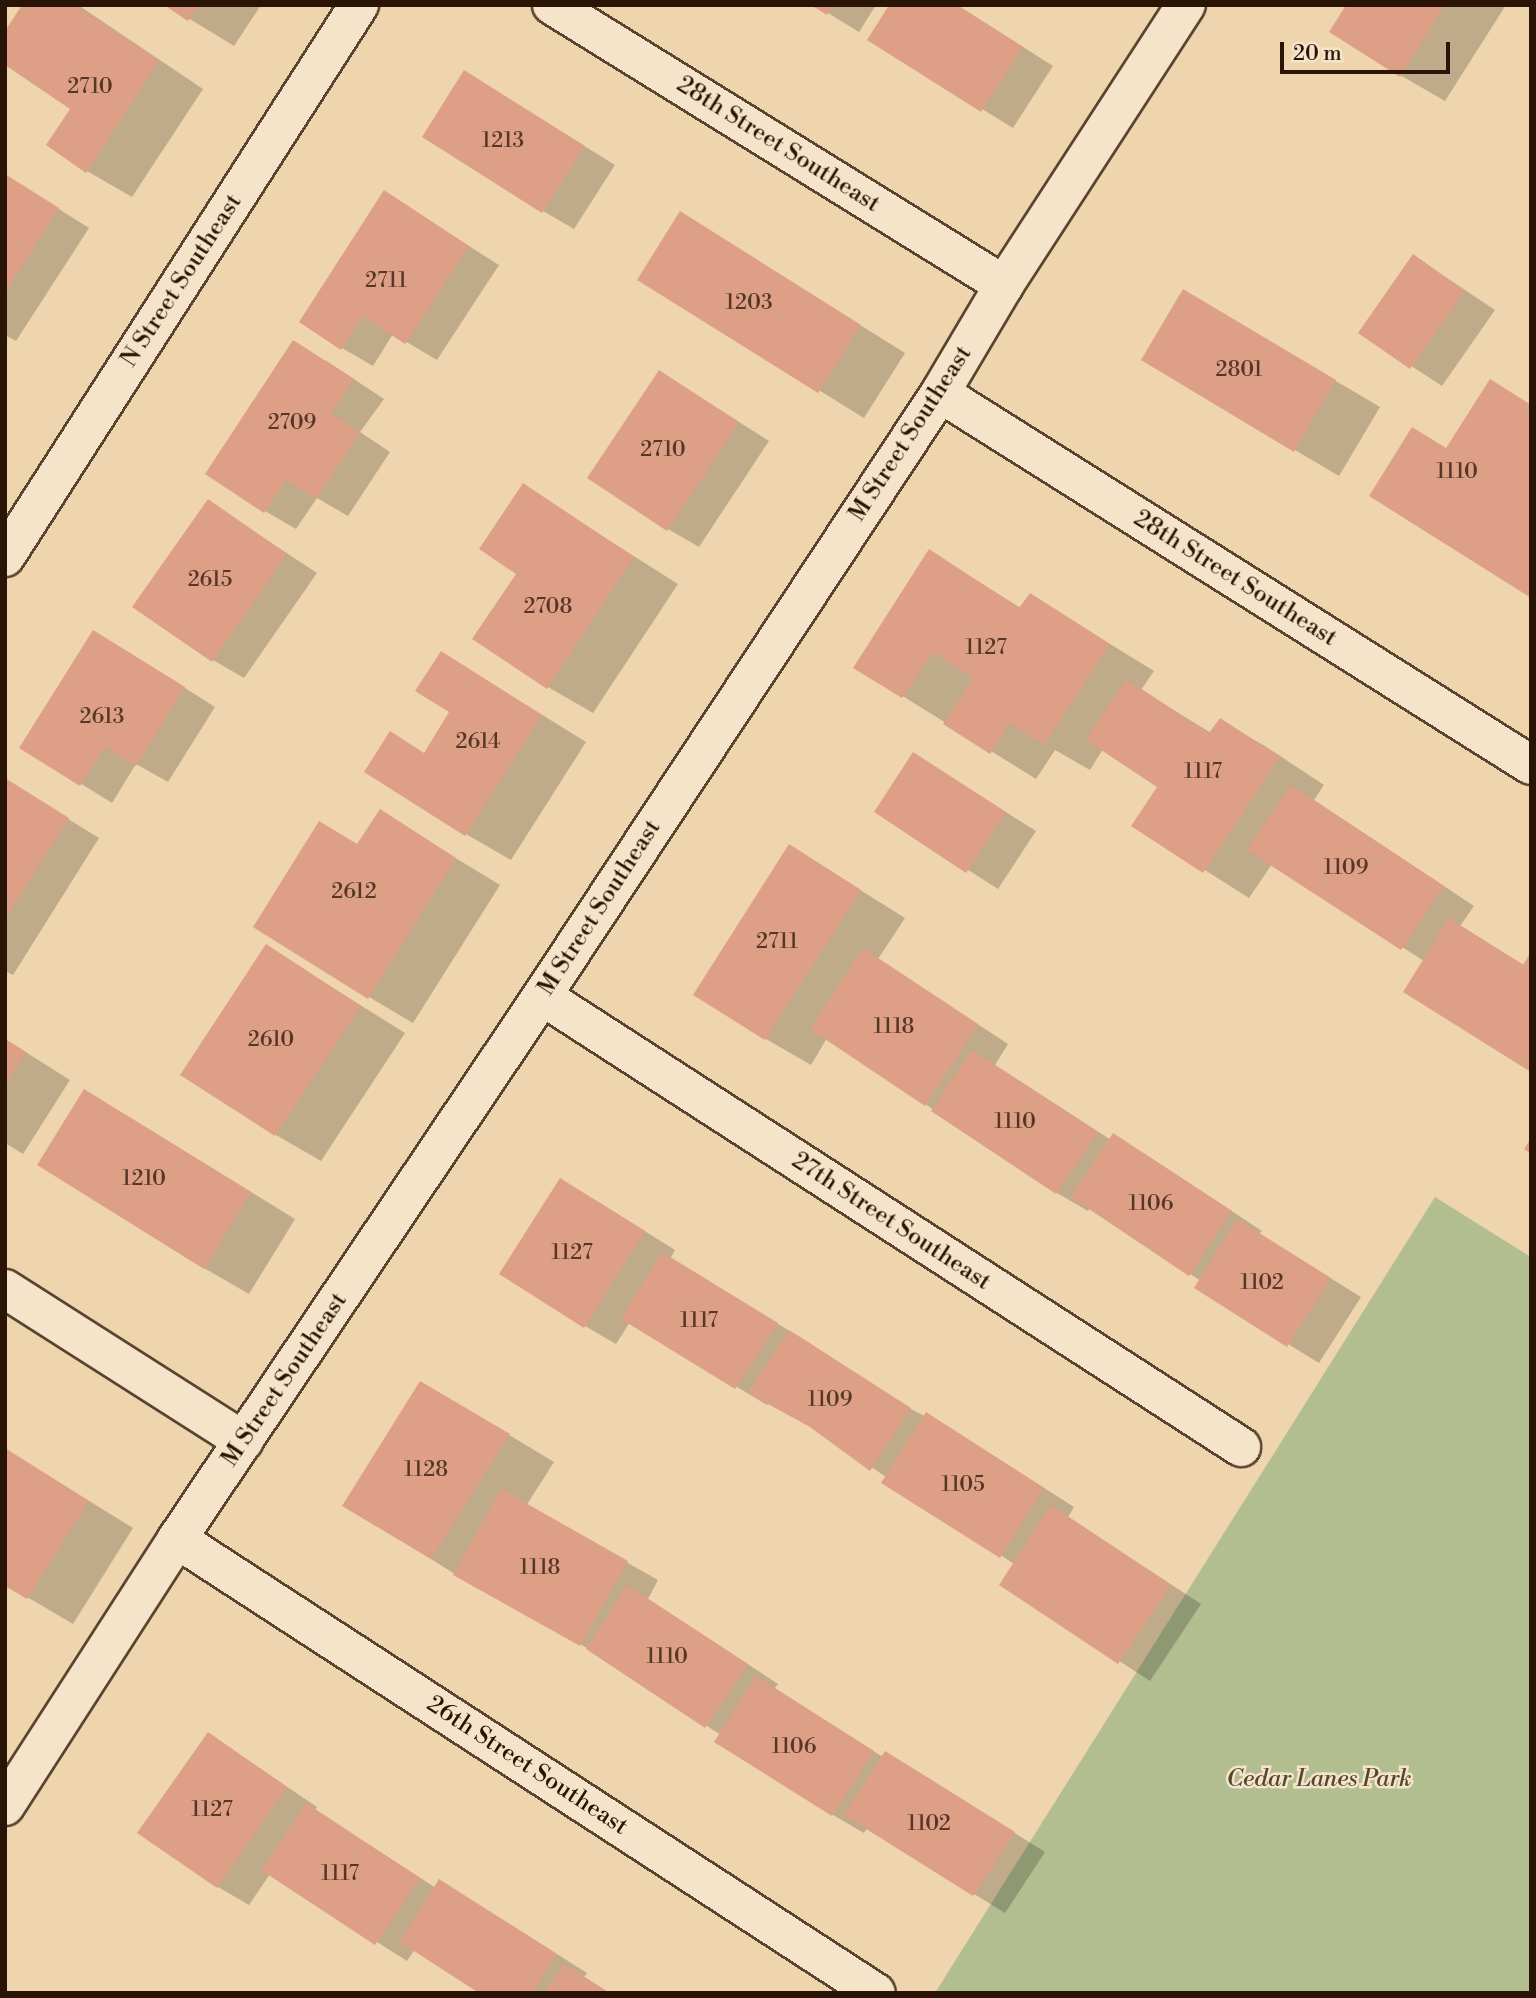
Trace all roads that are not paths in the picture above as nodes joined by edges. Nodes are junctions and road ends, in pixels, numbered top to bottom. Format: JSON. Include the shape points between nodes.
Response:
{"nodes":[{"id":1,"x":359,"y":5,"type":"edge"},
{"id":2,"x":552,"y":5,"type":"edge"},
{"id":3,"x":1186,"y":5,"type":"edge"},
{"id":4,"x":1004,"y":285,"type":"junction"},
{"id":5,"x":940,"y":393,"type":"junction"},
{"id":6,"x":5,"y":557,"type":"edge"},
{"id":7,"x":1531,"y":765,"type":"edge"},
{"id":8,"x":542,"y":996,"type":"junction"},
{"id":9,"x":5,"y":1289,"type":"edge"},
{"id":10,"x":244,"y":1441,"type":"junction"},
{"id":11,"x":1241,"y":1447,"type":"dead end"},
{"id":12,"x":177,"y":1539,"type":"junction"},
{"id":13,"x":5,"y":1806,"type":"edge"},
{"id":14,"x":876,"y":1993,"type":"edge"}],
"edges":[{"from":1,"to":6,"type":"street","name":"N Street Southeast"},
{"from":2,"to":4,"type":"street","name":"28th Street Southeast"},
{"from":3,"to":4,"type":"street","name":"M Street Southeast"},
{"from":4,"to":5,"type":"street","name":"M Street Southeast"},
{"from":5,"to":7,"type":"street","name":"28th Street Southeast"},
{"from":5,"to":8,"type":"street","name":"M Street Southeast"},
{"from":8,"to":10,"type":"street","name":"M Street Southeast"},
{"from":8,"to":11,"type":"street","name":"27th Street Southeast"},
{"from":9,"to":10,"type":"street"},
{"from":10,"to":12,"type":"street","name":"M Street Southeast"},
{"from":12,"to":13,"type":"street","name":"M Street Southeast"},
{"from":12,"to":14,"type":"street","name":"26th Street Southeast"}]}
